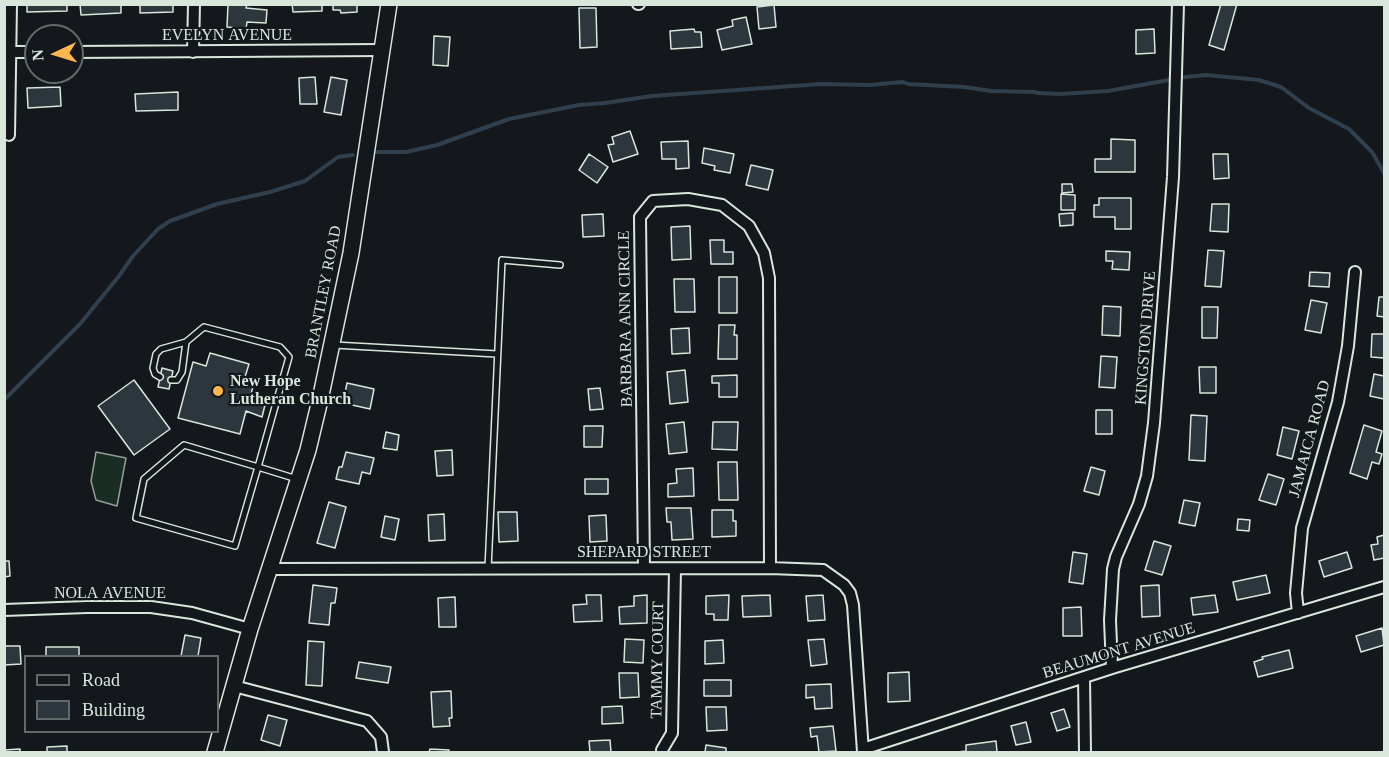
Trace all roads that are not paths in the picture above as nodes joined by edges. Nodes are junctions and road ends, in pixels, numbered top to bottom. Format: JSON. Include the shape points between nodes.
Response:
{"nodes":[{"id":1,"x":11,"y":4,"type":"edge"},
{"id":2,"x":194,"y":4,"type":"edge"},
{"id":3,"x":389,"y":4,"type":"edge"},
{"id":4,"x":1178,"y":4,"type":"edge"},
{"id":5,"x":381,"y":51,"type":"junction"},
{"id":6,"x":8,"y":52,"type":"edge"},
{"id":7,"x":24,"y":52,"type":"edge"},
{"id":8,"x":84,"y":52,"type":"edge"},
{"id":9,"x":194,"y":52,"type":"junction"},
{"id":10,"x":9,"y":135,"type":"dead end"},
{"id":11,"x":560,"y":265,"type":"dead end"},
{"id":12,"x":1355,"y":272,"type":"dead end"},
{"id":13,"x":186,"y":342,"type":"junction"},
{"id":14,"x":332,"y":344,"type":"junction"},
{"id":15,"x":497,"y":354,"type":"junction"},
{"id":16,"x":160,"y":377,"type":"dead end"},
{"id":17,"x":171,"y":380,"type":"dead end"},
{"id":18,"x":258,"y":467,"type":"junction"},
{"id":19,"x":298,"y":479,"type":"junction"},
{"id":20,"x":644,"y":568,"type":"junction"},
{"id":21,"x":770,"y":568,"type":"junction"},
{"id":22,"x":269,"y":569,"type":"junction"},
{"id":23,"x":488,"y":569,"type":"junction"},
{"id":24,"x":675,"y":569,"type":"junction"},
{"id":25,"x":1384,"y":586,"type":"edge"},
{"id":26,"x":4,"y":610,"type":"edge"},
{"id":27,"x":1298,"y":613,"type":"junction"},
{"id":28,"x":250,"y":629,"type":"junction"},
{"id":29,"x":1112,"y":668,"type":"junction"},
{"id":30,"x":1084,"y":677,"type":"junction"},
{"id":31,"x":234,"y":686,"type":"junction"},
{"id":32,"x":662,"y":750,"type":"dead end"},
{"id":33,"x":863,"y":751,"type":"edge"},
{"id":34,"x":215,"y":753,"type":"edge"},
{"id":35,"x":383,"y":753,"type":"edge"},
{"id":36,"x":1085,"y":753,"type":"edge"}],
"edges":[{"from":1,"to":6,"type":"street"},
{"from":2,"to":9,"type":"street"},
{"from":3,"to":5,"type":"street","name":"BRANTLEY ROAD"},
{"from":4,"to":29,"type":"street","name":"KINGSTON DRIVE","via":[[1173,177],[1155,423],[1139,504],[1113,569]]},
{"from":5,"to":9,"type":"street","name":"EVELYN AVENUE"},
{"from":5,"to":14,"type":"street","name":"BRANTLEY ROAD","via":[[351,253]]},
{"from":6,"to":7,"type":"street"},
{"from":6,"to":10,"type":"street"},
{"from":8,"to":9,"type":"street","name":"EVELYN AVENUE"},
{"from":11,"to":15,"type":"lane","via":[[501,260]]},
{"from":12,"to":27,"type":"street","name":"JAMAICA ROAD","via":[[1338,402],[1302,528]]},
{"from":13,"to":16,"type":"lane","via":[[156,354],[153,368]]},
{"from":13,"to":17,"type":"lane","via":[[182,372],[177,380]]},
{"from":13,"to":18,"type":"lane","via":[[198,330],[211,328],[280,347],[289,357]]},
{"from":14,"to":15,"type":"lane"},
{"from":14,"to":19,"type":"street","name":"BRANTLEY ROAD"},
{"from":15,"to":23,"type":"lane"},
{"from":18,"to":18,"type":"lane","via":[[184,445],[144,479],[136,518],[236,546]]},
{"from":18,"to":19,"type":"lane"},
{"from":19,"to":22,"type":"street","name":"BRANTLEY ROAD"},
{"from":20,"to":21,"type":"street","name":"BARBARA ANN CIRCLE","via":[[640,217],[652,201],[688,199],[722,205],[749,226],[764,253],[769,278]]},
{"from":20,"to":23,"type":"street","name":"SHEPARD STREET"},
{"from":20,"to":24,"type":"street","name":"SHEPARD STREET"},
{"from":21,"to":24,"type":"street","name":"SHEPARD STREET"},
{"from":21,"to":33,"type":"street","name":"SHEPARD STREET","via":[[823,570],[850,593]]},
{"from":22,"to":23,"type":"street","name":"SHEPARD STREET"},
{"from":22,"to":28,"type":"street","name":"BRANTLEY ROAD"},
{"from":24,"to":32,"type":"street","name":"TAMMY COURT","via":[[672,733]]},
{"from":25,"to":27,"type":"street","name":"BEAUMONT AVENUE"},
{"from":26,"to":28,"type":"street","name":"NOLA AVENUE","via":[[160,608]]},
{"from":27,"to":29,"type":"street","name":"BEAUMONT AVENUE"},
{"from":28,"to":31,"type":"street","name":"BRANTLEY ROAD"},
{"from":29,"to":30,"type":"street","name":"BEAUMONT AVENUE"},
{"from":30,"to":33,"type":"street","name":"BEAUMONT AVENUE"},
{"from":30,"to":36,"type":"street"},
{"from":31,"to":34,"type":"street","name":"BRANTLEY ROAD"},
{"from":31,"to":35,"type":"street","via":[[367,722],[381,737]]}]}
